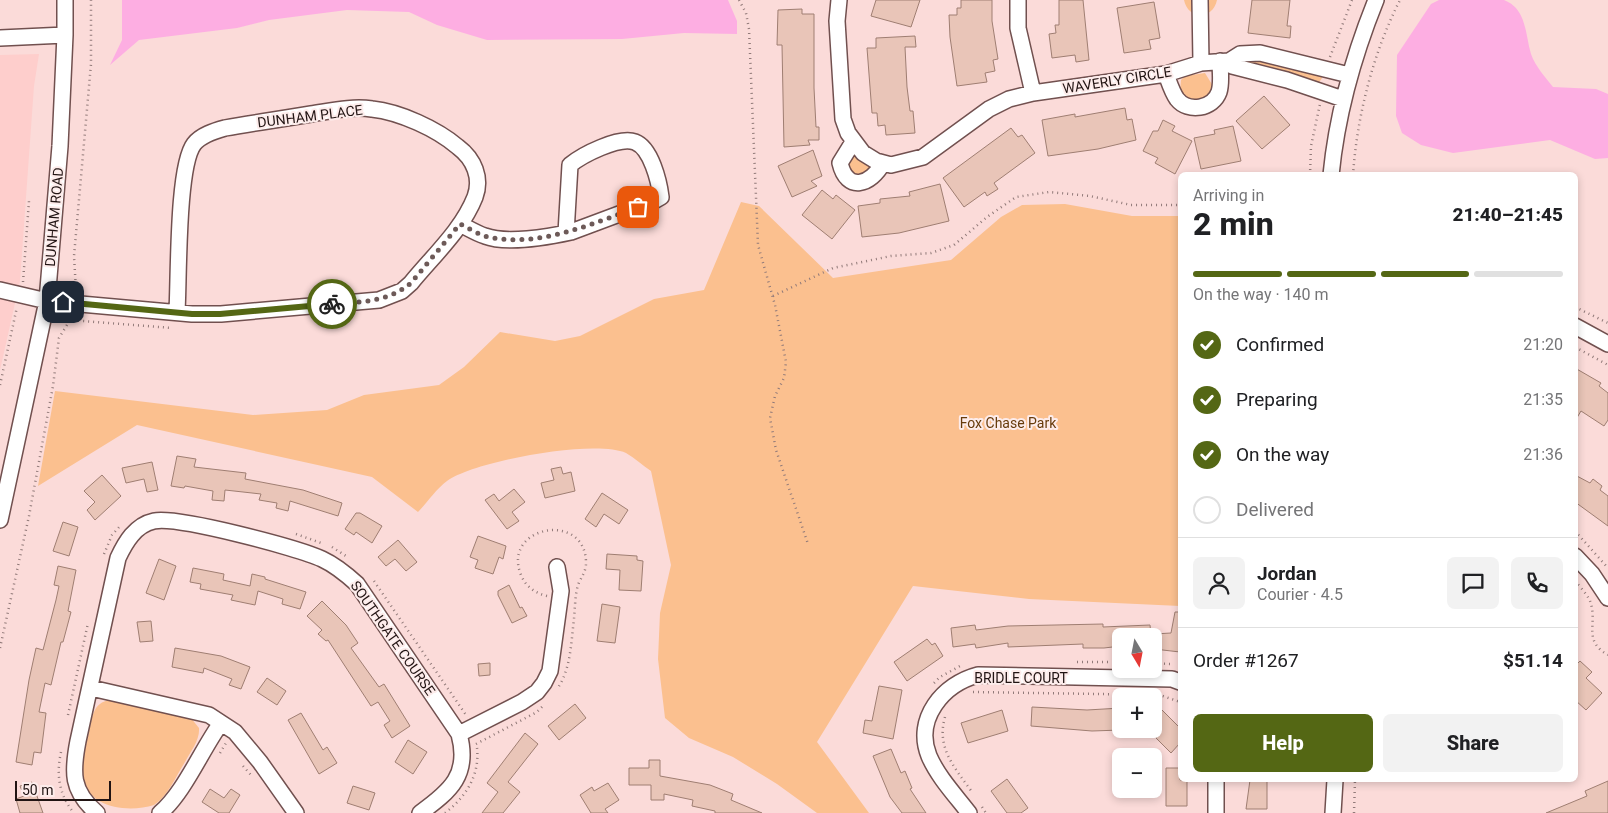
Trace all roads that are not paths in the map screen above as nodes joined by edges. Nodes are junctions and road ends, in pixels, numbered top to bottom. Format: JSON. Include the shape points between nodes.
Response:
{"nodes":[{"id":1,"x":65,"y":0,"type":"edge"},
{"id":2,"x":839,"y":0,"type":"edge"},
{"id":3,"x":1018,"y":0,"type":"edge"},
{"id":4,"x":1200,"y":0,"type":"edge"},
{"id":5,"x":1376,"y":0,"type":"edge"},
{"id":6,"x":66,"y":35,"type":"junction"},
{"id":7,"x":0,"y":38,"type":"edge"},
{"id":8,"x":1225,"y":61,"type":"junction"},
{"id":9,"x":1201,"y":63,"type":"junction"},
{"id":10,"x":1166,"y":74,"type":"junction"},
{"id":11,"x":1349,"y":75,"type":"junction"},
{"id":12,"x":1033,"y":93,"type":"junction"},
{"id":13,"x":1343,"y":99,"type":"junction"},
{"id":14,"x":853,"y":142,"type":"junction"},
{"id":15,"x":883,"y":163,"type":"junction"},
{"id":16,"x":1331,"y":172,"type":"edge"},
{"id":17,"x":460,"y":224,"type":"junction"},
{"id":18,"x":566,"y":233,"type":"junction"},
{"id":19,"x":0,"y":290,"type":"edge"},
{"id":20,"x":47,"y":301,"type":"junction"},
{"id":21,"x":177,"y":312,"type":"junction"},
{"id":22,"x":1578,"y":328,"type":"edge"},
{"id":23,"x":1608,"y":344,"type":"edge"},
{"id":24,"x":0,"y":520,"type":"edge"},
{"id":25,"x":1578,"y":559,"type":"edge"},
{"id":26,"x":557,"y":567,"type":"dead end"},
{"id":27,"x":1608,"y":598,"type":"edge"},
{"id":28,"x":1178,"y":681,"type":"edge"},
{"id":29,"x":91,"y":688,"type":"junction"},
{"id":30,"x":217,"y":728,"type":"junction"},
{"id":31,"x":465,"y":731,"type":"junction"},
{"id":32,"x":1216,"y":782,"type":"edge"},
{"id":33,"x":1334,"y":782,"type":"edge"},
{"id":34,"x":975,"y":809,"type":"edge"},
{"id":35,"x":97,"y":813,"type":"edge"},
{"id":36,"x":160,"y":813,"type":"edge"},
{"id":37,"x":296,"y":813,"type":"edge"},
{"id":38,"x":420,"y":813,"type":"edge"},
{"id":39,"x":1216,"y":813,"type":"edge"},
{"id":40,"x":1333,"y":813,"type":"edge"}],
"edges":[{"from":1,"to":6,"type":"street","name":"DUNHAM ROAD"},
{"from":2,"to":14,"type":"street","name":"WAVERLY CIRCLE","via":[[840,94],[843,120]]},
{"from":3,"to":12,"type":"street","via":[[1018,28]]},
{"from":4,"to":9,"type":"street"},
{"from":5,"to":11,"type":"street"},
{"from":6,"to":7,"type":"street"},
{"from":6,"to":20,"type":"street","name":"DUNHAM ROAD"},
{"from":8,"to":9,"type":"street","name":"WAVERLY CIRCLE"},
{"from":8,"to":10,"type":"street","via":[[1217,96],[1210,104],[1198,108],[1186,106],[1177,99]]},
{"from":8,"to":11,"type":"street","name":"WAVERLY CIRCLE","via":[[1240,54],[1260,53]]},
{"from":8,"to":13,"type":"street","via":[[1243,71],[1287,80]]},
{"from":9,"to":10,"type":"street","name":"WAVERLY CIRCLE"},
{"from":10,"to":12,"type":"street","name":"WAVERLY CIRCLE"},
{"from":11,"to":13,"type":"street"},
{"from":12,"to":15,"type":"street","name":"WAVERLY CIRCLE","via":[[1009,98],[989,109],[923,157],[907,163]]},
{"from":13,"to":16,"type":"street"},
{"from":14,"to":15,"type":"street","name":"WAVERLY CIRCLE","via":[[863,153]]},
{"from":14,"to":15,"type":"street","via":[[840,163],[849,180],[859,183],[871,179]]},
{"from":17,"to":18,"type":"street","via":[[486,236],[499,238]]},
{"from":17,"to":21,"type":"street","name":"DUNHAM PLACE","via":[[411,283],[402,291],[379,300],[220,314]]},
{"from":17,"to":21,"type":"street","name":"DUNHAM PLACE","via":[[475,196],[476,168],[454,143],[410,119],[371,109],[346,109],[224,128],[207,134],[194,144],[186,161]]},
{"from":18,"to":18,"type":"street","via":[[661,197],[645,150],[632,141],[617,142],[578,158],[570,165]]},
{"from":19,"to":20,"type":"street","name":"DUNHAM PLACE"},
{"from":20,"to":21,"type":"street","name":"DUNHAM PLACE"},
{"from":20,"to":24,"type":"street","name":"DUNHAM ROAD"},
{"from":22,"to":23,"type":"street"},
{"from":25,"to":27,"type":"street"},
{"from":26,"to":31,"type":"street","via":[[561,591],[550,671],[544,683],[522,702]]},
{"from":28,"to":34,"type":"street","name":"BRIDLE COURT","via":[[991,675],[964,679],[952,685],[932,709],[925,740],[929,757]]},
{"from":29,"to":30,"type":"street","via":[[191,709],[209,715]]},
{"from":29,"to":31,"type":"street","name":"SOUTHGATE COURSE","via":[[118,558],[128,537],[153,521],[174,522],[321,558],[345,572]]},
{"from":29,"to":35,"type":"street","name":"SOUTHGATE COURSE","via":[[74,762],[74,779],[80,796]]},
{"from":30,"to":36,"type":"street","via":[[173,799]]},
{"from":30,"to":37,"type":"street","via":[[235,732]]},
{"from":31,"to":38,"type":"street","name":"SOUTHGATE COURSE","via":[[459,776]]},
{"from":32,"to":39,"type":"street"},
{"from":33,"to":40,"type":"street"}]}
